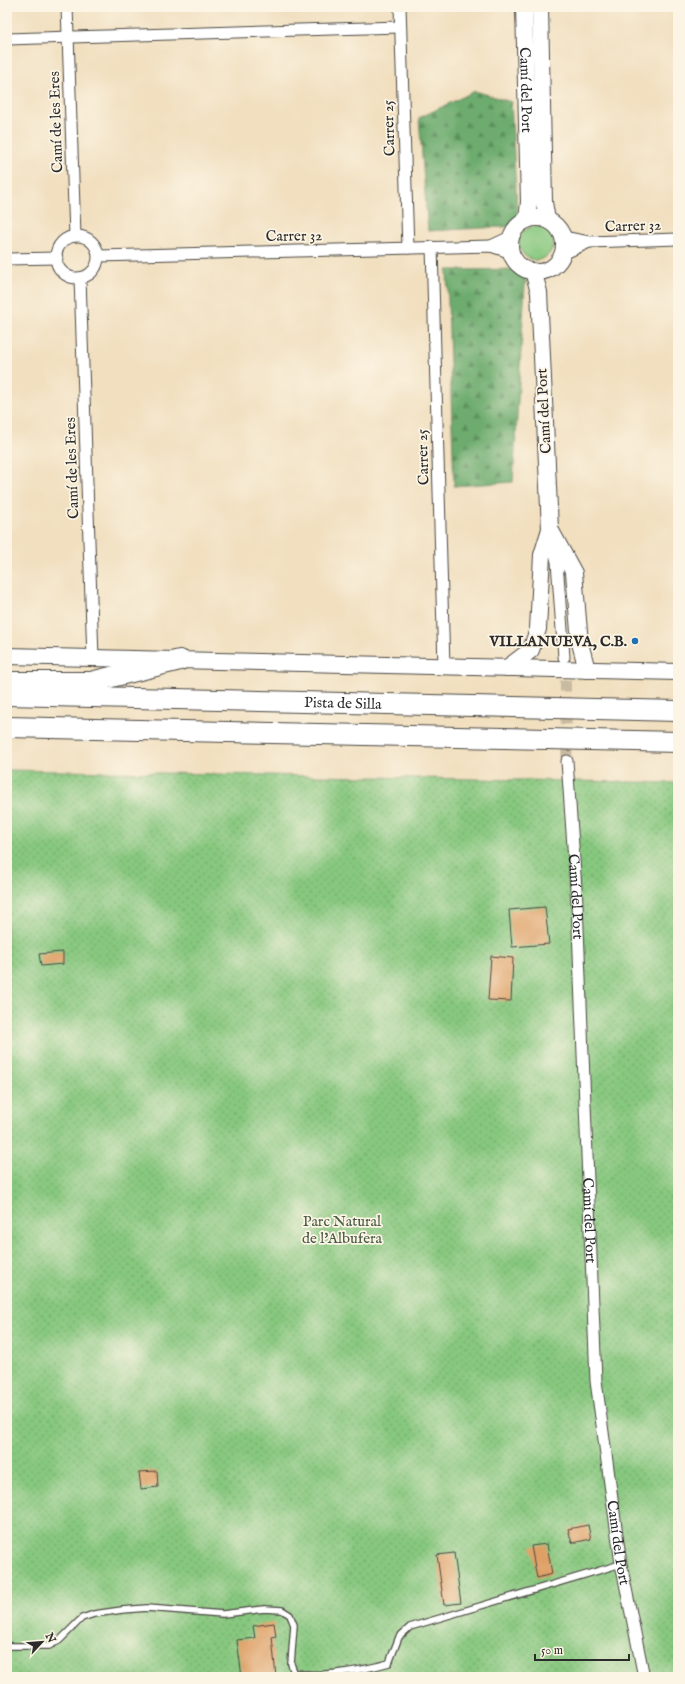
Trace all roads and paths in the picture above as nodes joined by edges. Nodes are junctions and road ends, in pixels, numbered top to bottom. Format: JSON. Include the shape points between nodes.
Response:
{"nodes":[{"id":1,"x":67,"y":7,"type":"edge"},
{"id":2,"x":400,"y":7,"type":"edge"},
{"id":3,"x":524,"y":7,"type":"edge"},
{"id":4,"x":540,"y":7,"type":"edge"},
{"id":5,"x":400,"y":27,"type":"junction"},
{"id":6,"x":68,"y":37,"type":"junction"},
{"id":7,"x":7,"y":39,"type":"edge"},
{"id":8,"x":527,"y":220,"type":"junction"},
{"id":9,"x":547,"y":220,"type":"junction"},
{"id":10,"x":75,"y":236,"type":"junction"},
{"id":11,"x":512,"y":236,"type":"junction"},
{"id":12,"x":563,"y":237,"type":"junction"},
{"id":13,"x":678,"y":239,"type":"edge"},
{"id":14,"x":589,"y":242,"type":"junction"},
{"id":15,"x":491,"y":246,"type":"junction"},
{"id":16,"x":432,"y":247,"type":"junction"},
{"id":17,"x":408,"y":248,"type":"junction"},
{"id":18,"x":512,"y":253,"type":"junction"},
{"id":19,"x":562,"y":254,"type":"junction"},
{"id":20,"x":98,"y":256,"type":"junction"},
{"id":21,"x":57,"y":258,"type":"junction"},
{"id":22,"x":7,"y":259,"type":"edge"},
{"id":23,"x":540,"y":271,"type":"junction"},
{"id":24,"x":80,"y":278,"type":"junction"},
{"id":25,"x":550,"y":529,"type":"junction"},
{"id":26,"x":7,"y":656,"type":"edge"},
{"id":27,"x":564,"y":657,"type":"tunnel mouth"},
{"id":28,"x":94,"y":658,"type":"junction"},
{"id":29,"x":180,"y":660,"type":"junction"},
{"id":30,"x":444,"y":666,"type":"junction"},
{"id":31,"x":507,"y":668,"type":"junction"},
{"id":32,"x":587,"y":670,"type":"junction"},
{"id":33,"x":678,"y":672,"type":"edge"},
{"id":34,"x":7,"y":682,"type":"edge"},
{"id":35,"x":7,"y":695,"type":"edge"},
{"id":36,"x":678,"y":711,"type":"edge"},
{"id":37,"x":7,"y":727,"type":"edge"},
{"id":38,"x":678,"y":742,"type":"edge"},
{"id":39,"x":567,"y":761,"type":"tunnel mouth"},
{"id":40,"x":621,"y":1564,"type":"junction"},
{"id":41,"x":7,"y":1646,"type":"edge"},
{"id":42,"x":644,"y":1677,"type":"edge"}],
"edges":[{"from":1,"to":6,"type":"street","name":"Camí de les Eres"},
{"from":2,"to":5,"type":"street","name":"Carrer 25"},
{"from":3,"to":8,"type":"street","name":"Camí del Port","via":[[529,202]]},
{"from":4,"to":9,"type":"street","name":"Camí del Port","via":[[544,202]]},
{"from":5,"to":6,"type":"street"},
{"from":5,"to":17,"type":"street","name":"Carrer 25"},
{"from":6,"to":7,"type":"street"},
{"from":6,"to":10,"type":"street","name":"Camí de les Eres"},
{"from":8,"to":9,"type":"street"},
{"from":8,"to":11,"type":"street","via":[[518,226]]},
{"from":9,"to":12,"type":"street","via":[[554,224]]},
{"from":10,"to":20,"type":"street","via":[[88,239],[97,249]]},
{"from":10,"to":21,"type":"street","via":[[63,242],[58,248]]},
{"from":11,"to":15,"type":"street","name":"Carrer 32"},
{"from":11,"to":18,"type":"street"},
{"from":12,"to":14,"type":"street","name":"Carrer 32"},
{"from":12,"to":19,"type":"street"},
{"from":13,"to":14,"type":"street","name":"Carrer 32"},
{"from":14,"to":19,"type":"street","name":"Carrer 32"},
{"from":15,"to":16,"type":"street","name":"Carrer 32"},
{"from":15,"to":18,"type":"street","name":"Carrer 32"},
{"from":16,"to":17,"type":"street","name":"Carrer 32"},
{"from":16,"to":30,"type":"street","name":"Carrer 25"},
{"from":17,"to":20,"type":"street","name":"Carrer 32"},
{"from":18,"to":23,"type":"street","via":[[520,265]]},
{"from":19,"to":23,"type":"street","via":[[559,261]]},
{"from":20,"to":24,"type":"street","via":[[95,269]]},
{"from":21,"to":22,"type":"street"},
{"from":21,"to":24,"type":"street","via":[[59,268],[64,274]]},
{"from":23,"to":25,"type":"street","name":"Camí del Port","via":[[538,292]]},
{"from":24,"to":28,"type":"street","name":"Camí de les Eres"},
{"from":25,"to":27,"type":"street","name":"Camí del Port","via":[[557,562]]},
{"from":25,"to":31,"type":"street","name":"Camí del Port","via":[[542,555],[538,629],[531,650]]},
{"from":25,"to":32,"type":"street","name":"Camí del Port","via":[[574,573],[580,643]]},
{"from":26,"to":28,"type":"street"},
{"from":28,"to":29,"type":"street"},
{"from":29,"to":30,"type":"street"},
{"from":29,"to":34,"type":"highway","via":[[91,682]]},
{"from":30,"to":31,"type":"street"},
{"from":31,"to":32,"type":"street"},
{"from":32,"to":33,"type":"street"},
{"from":35,"to":36,"type":"highway","name":"Pista de Silla"},
{"from":37,"to":38,"type":"highway","name":"Pista de Silla"},
{"from":39,"to":40,"type":"street","name":"Camí del Port","via":[[576,896],[596,1381]]},
{"from":40,"to":41,"type":"lane","via":[[410,1627],[400,1637],[389,1663],[371,1668],[307,1675],[294,1672],[291,1664],[294,1625],[290,1615],[282,1610],[264,1609],[223,1614],[147,1608],[122,1610],[82,1618],[60,1640],[49,1646]]},
{"from":40,"to":42,"type":"street","name":"Camí del Port"}]}
